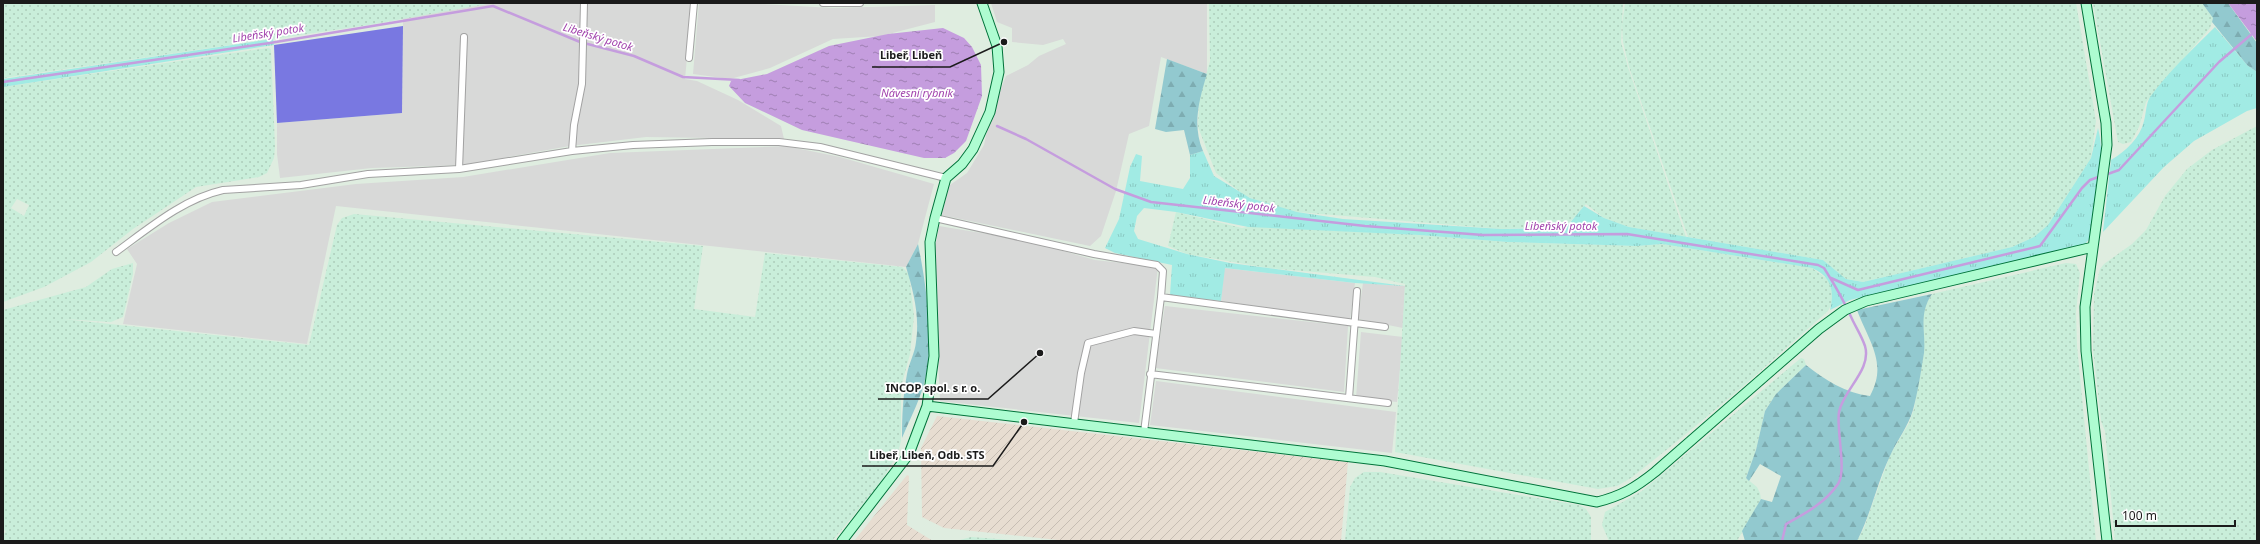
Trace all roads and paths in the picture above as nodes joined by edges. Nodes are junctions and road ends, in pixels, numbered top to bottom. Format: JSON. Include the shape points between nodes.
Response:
{"nodes":[{"id":1,"x":584,"y":3,"type":"edge"},
{"id":2,"x":694,"y":3,"type":"edge"},
{"id":3,"x":823,"y":3,"type":"edge"},
{"id":4,"x":860,"y":3,"type":"edge"},
{"id":5,"x":982,"y":3,"type":"edge"},
{"id":6,"x":2086,"y":3,"type":"edge"},
{"id":7,"x":464,"y":37,"type":"dead end"},
{"id":8,"x":689,"y":58,"type":"dead end"},
{"id":9,"x":572,"y":152,"type":"junction"},
{"id":10,"x":459,"y":169,"type":"junction"},
{"id":11,"x":946,"y":178,"type":"junction"},
{"id":12,"x":935,"y":218,"type":"junction"},
{"id":13,"x":2093,"y":247,"type":"junction"},
{"id":14,"x":116,"y":252,"type":"dead end"},
{"id":15,"x":1358,"y":291,"type":"dead end"},
{"id":16,"x":1161,"y":297,"type":"junction"},
{"id":17,"x":1354,"y":323,"type":"junction"},
{"id":18,"x":1385,"y":327,"type":"dead end"},
{"id":19,"x":1156,"y":334,"type":"junction"},
{"id":20,"x":1150,"y":374,"type":"junction"},
{"id":21,"x":1348,"y":398,"type":"junction"},
{"id":22,"x":1388,"y":403,"type":"dead end"},
{"id":23,"x":927,"y":406,"type":"junction"},
{"id":24,"x":1074,"y":423,"type":"junction"},
{"id":25,"x":1144,"y":432,"type":"junction"},
{"id":26,"x":842,"y":541,"type":"edge"},
{"id":27,"x":2107,"y":541,"type":"edge"}],
"edges":[{"from":1,"to":9,"type":"street","via":[[582,84]]},
{"from":2,"to":8,"type":"street"},
{"from":3,"to":4,"type":"street"},
{"from":5,"to":11,"type":"street","via":[[997,46],[999,72],[990,112],[973,149],[962,164]]},
{"from":6,"to":13,"type":"street","via":[[2106,124],[2107,145]]},
{"from":7,"to":10,"type":"street"},
{"from":9,"to":10,"type":"street"},
{"from":9,"to":11,"type":"street","via":[[633,145],[779,142],[820,147]]},
{"from":10,"to":14,"type":"street","via":[[368,174],[300,186],[212,192],[162,218]]},
{"from":11,"to":12,"type":"street"},
{"from":12,"to":16,"type":"street","via":[[1094,254],[1157,265],[1163,271]]},
{"from":12,"to":23,"type":"street","via":[[930,242],[934,356]]},
{"from":13,"to":25,"type":"street","via":[[1866,301],[1849,308],[1819,329],[1648,477],[1616,498],[1597,502],[1385,461]]},
{"from":13,"to":27,"type":"street","via":[[2085,307],[2086,351]]},
{"from":15,"to":17,"type":"street"},
{"from":16,"to":17,"type":"street"},
{"from":16,"to":19,"type":"street"},
{"from":17,"to":18,"type":"street"},
{"from":17,"to":21,"type":"street"},
{"from":19,"to":20,"type":"street"},
{"from":19,"to":24,"type":"street","via":[[1134,331],[1088,343]]},
{"from":20,"to":21,"type":"street"},
{"from":20,"to":25,"type":"street"},
{"from":21,"to":22,"type":"street"},
{"from":23,"to":24,"type":"street"},
{"from":23,"to":26,"type":"street","via":[[909,454]]},
{"from":24,"to":25,"type":"street"}]}
